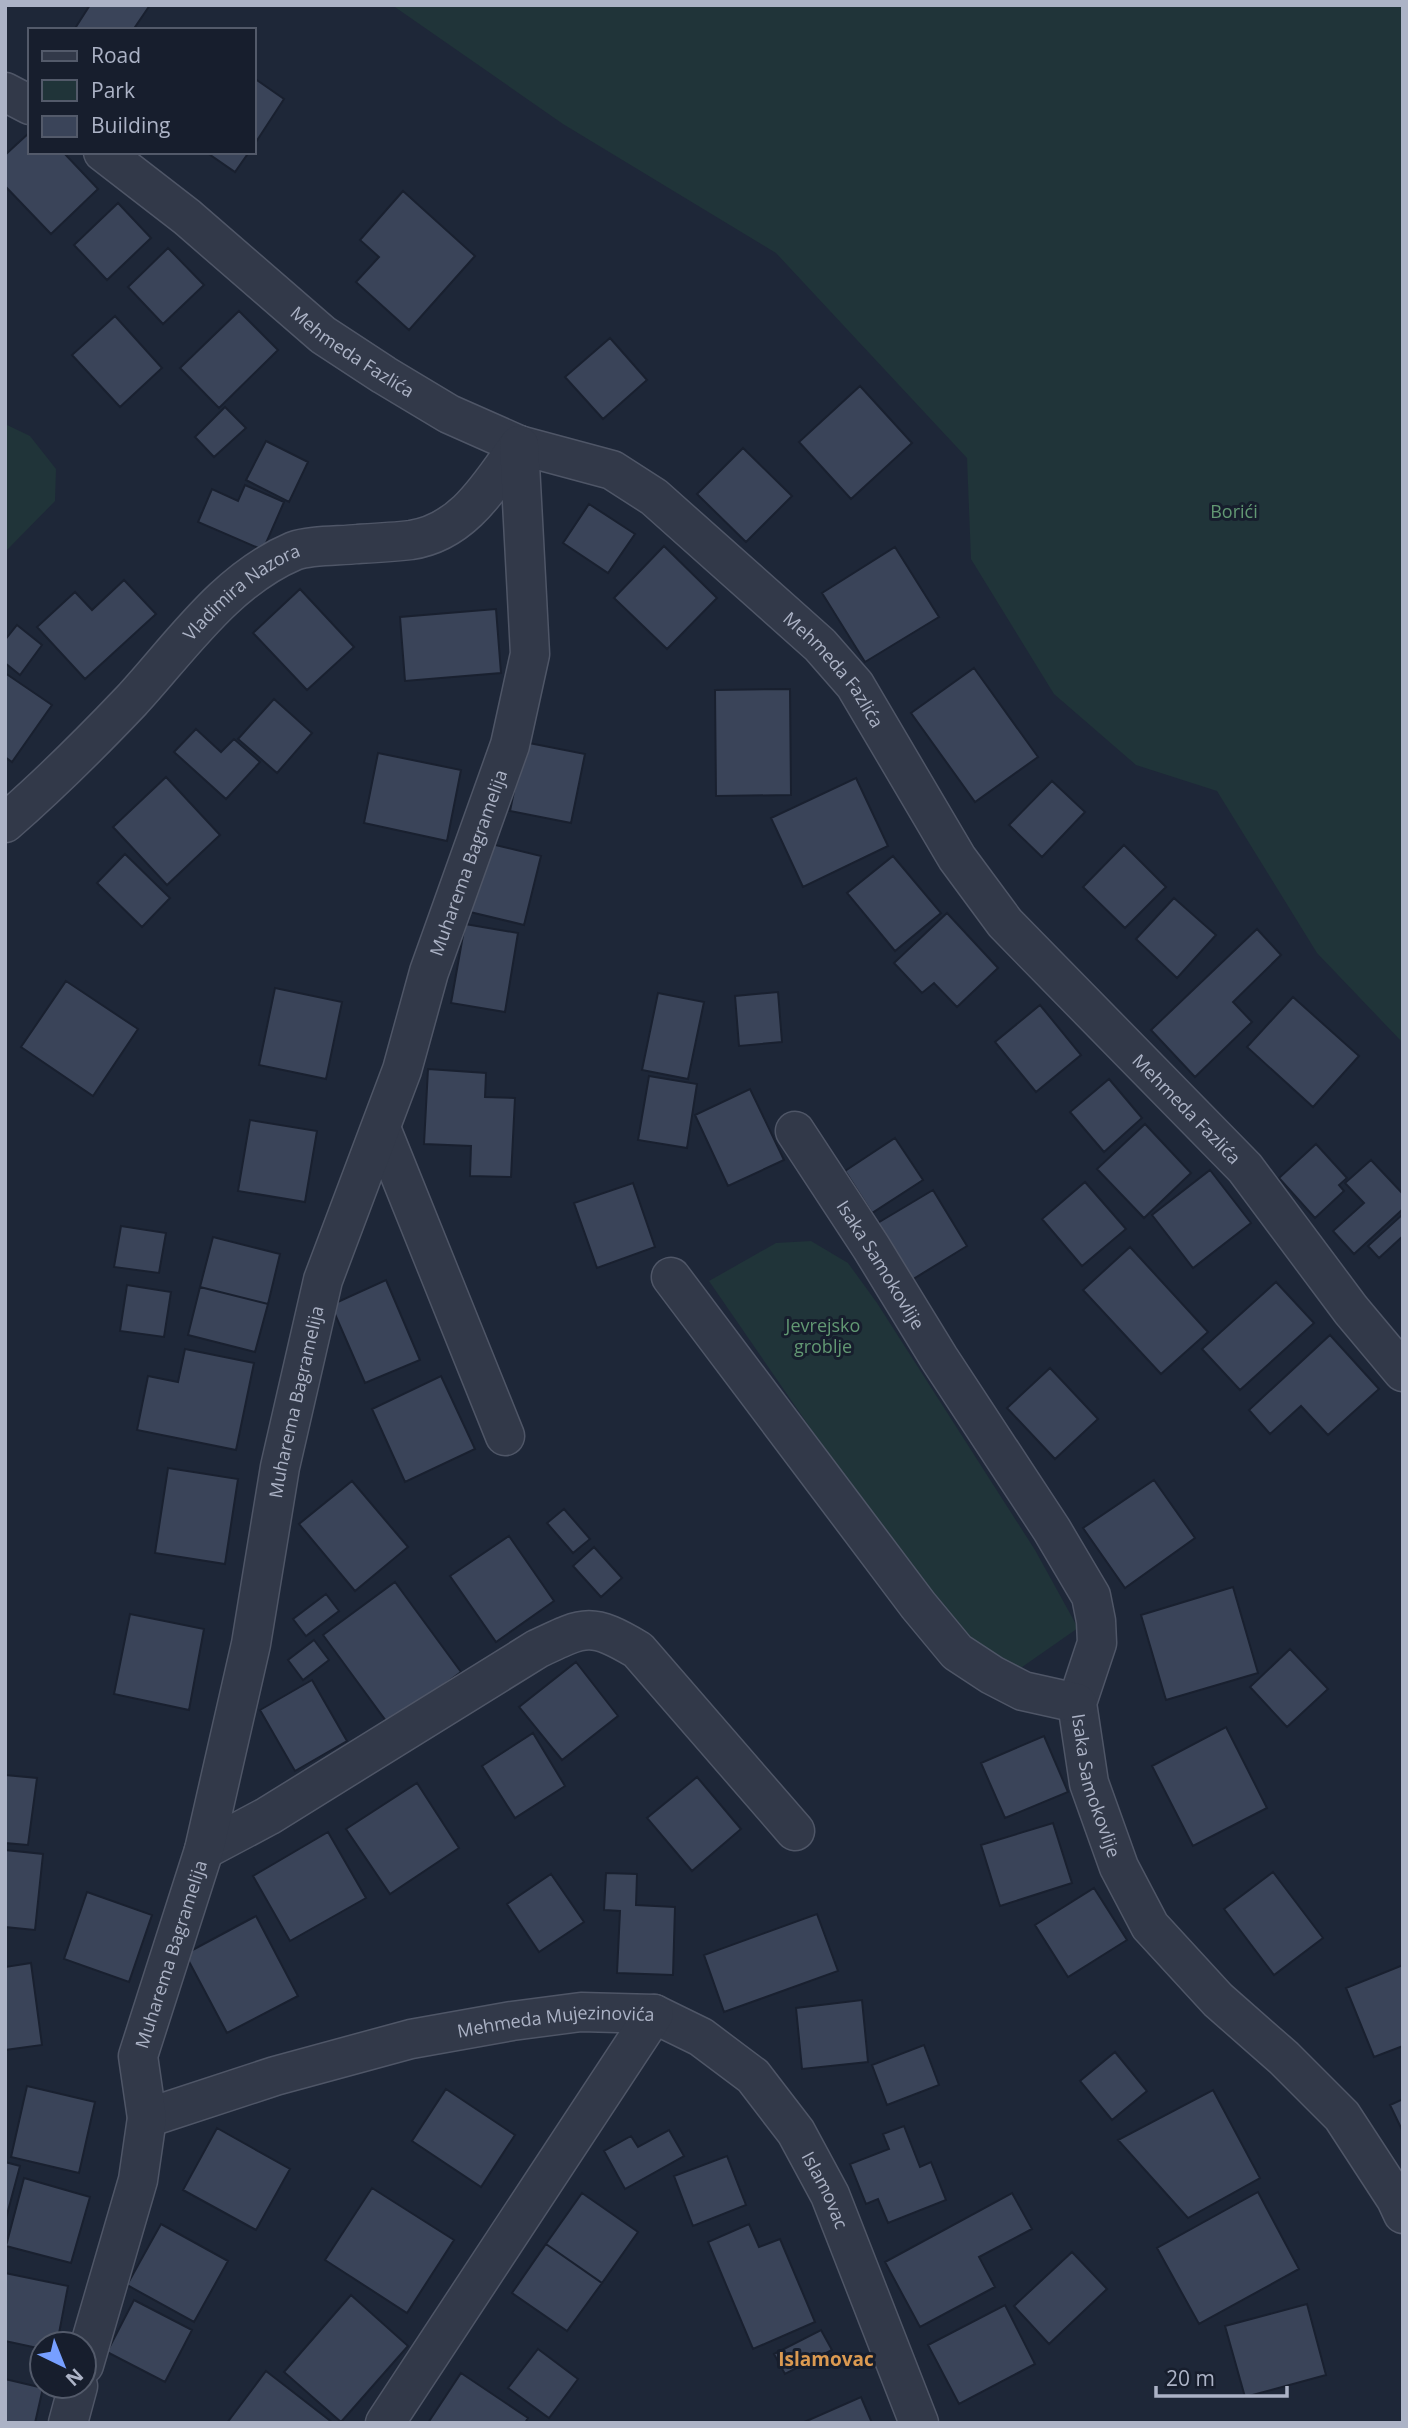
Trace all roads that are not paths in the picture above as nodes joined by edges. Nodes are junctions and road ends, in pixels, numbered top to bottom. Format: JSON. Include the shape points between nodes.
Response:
{"nodes":[{"id":1,"x":5,"y":92,"type":"edge"},
{"id":2,"x":28,"y":103,"type":"edge"},
{"id":3,"x":106,"y":154,"type":"edge"},
{"id":4,"x":519,"y":445,"type":"junction"},
{"id":5,"x":5,"y":824,"type":"edge"},
{"id":6,"x":381,"y":1128,"type":"junction"},
{"id":7,"x":795,"y":1131,"type":"dead end"},
{"id":8,"x":671,"y":1277,"type":"dead end"},
{"id":9,"x":1403,"y":1372,"type":"edge"},
{"id":10,"x":505,"y":1436,"type":"dead end"},
{"id":11,"x":1077,"y":1703,"type":"junction"},
{"id":12,"x":795,"y":1831,"type":"dead end"},
{"id":13,"x":204,"y":1850,"type":"junction"},
{"id":14,"x":654,"y":2014,"type":"junction"},
{"id":15,"x":147,"y":2118,"type":"junction"},
{"id":16,"x":1403,"y":2214,"type":"edge"},
{"id":17,"x":94,"y":2330,"type":"edge"},
{"id":18,"x":74,"y":2400,"type":"edge"},
{"id":19,"x":68,"y":2423,"type":"edge"},
{"id":20,"x":385,"y":2423,"type":"edge"},
{"id":21,"x":919,"y":2423,"type":"edge"}],
"edges":[{"from":1,"to":2,"type":"street"},
{"from":3,"to":4,"type":"street","name":"Mehmeda Fazlića","via":[[187,217],[323,335],[449,414]]},
{"from":4,"to":5,"type":"street","name":"Vladimira Nazora","via":[[478,502],[437,532],[413,540],[297,550],[240,585],[209,612],[130,702]]},
{"from":4,"to":6,"type":"street","name":"Muharema Bagramelija","via":[[530,654],[510,745],[429,972]]},
{"from":4,"to":9,"type":"street","name":"Mehmeda Fazlića","via":[[612,470],[654,497],[820,645],[855,685],[957,858],[1005,923],[1245,1168]]},
{"from":6,"to":10,"type":"street"},
{"from":6,"to":13,"type":"street","name":"Muharema Bagramelija","via":[[323,1280],[280,1467],[251,1644]]},
{"from":7,"to":11,"type":"street","name":"Isaka Samokovlije","via":[[1091,1596],[1097,1643]]},
{"from":8,"to":11,"type":"street","via":[[957,1652],[1023,1691]]},
{"from":11,"to":16,"type":"street","name":"Isaka Samokovlije","via":[[1089,1783],[1119,1867],[1150,1926],[1218,2000],[1342,2116]]},
{"from":12,"to":13,"type":"street","via":[[638,1650],[592,1629],[573,1631],[537,1649],[268,1816]]},
{"from":13,"to":15,"type":"street","name":"Muharema Bagramelija","via":[[138,2056]]},
{"from":14,"to":15,"type":"street","name":"Mehmeda Mujezinovića","via":[[581,2012],[411,2039],[275,2076]]},
{"from":14,"to":20,"type":"street","name":"Mehmeda Mujezinovića"},
{"from":14,"to":21,"type":"street","name":"Islamovac","via":[[701,2037],[753,2076],[796,2132],[830,2195]]},
{"from":15,"to":17,"type":"street","name":"Muharema Bagramelija","via":[[138,2180]]},
{"from":18,"to":19,"type":"street"}]}
